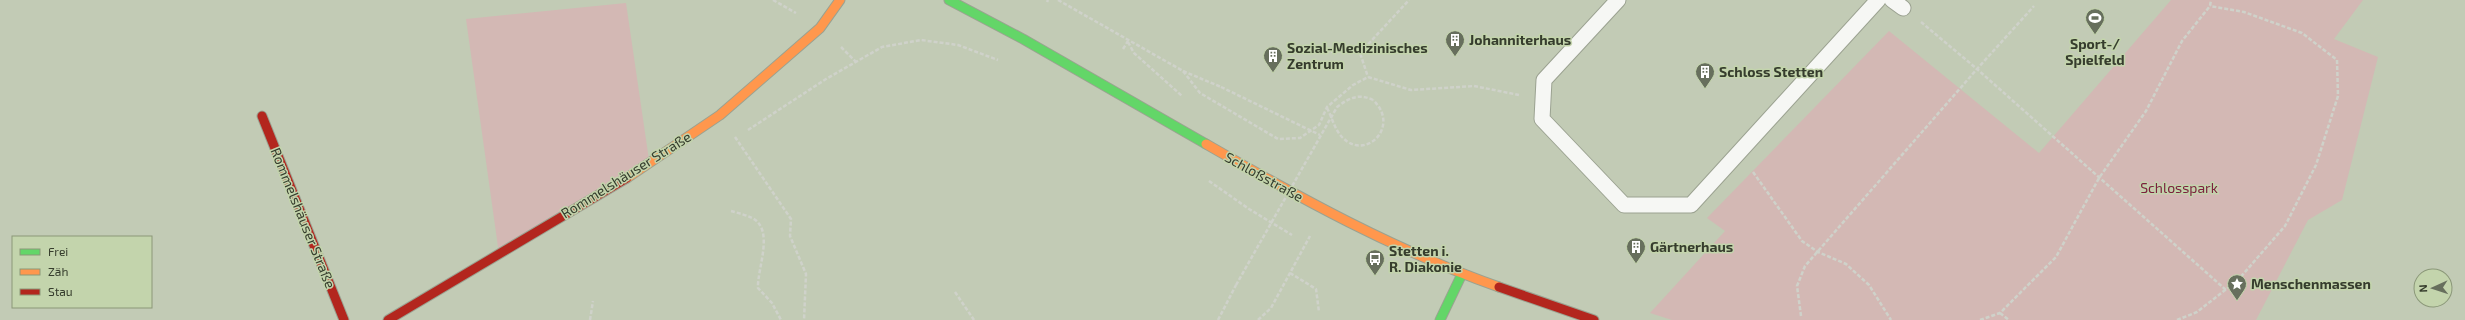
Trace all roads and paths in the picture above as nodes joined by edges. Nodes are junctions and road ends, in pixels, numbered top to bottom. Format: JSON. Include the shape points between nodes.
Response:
{"nodes":[{"id":1,"x":840,"y":0,"type":"edge"},
{"id":2,"x":949,"y":0,"type":"edge"},
{"id":3,"x":1058,"y":0,"type":"edge"},
{"id":4,"x":1409,"y":0,"type":"edge"},
{"id":5,"x":1618,"y":0,"type":"edge"},
{"id":6,"x":1878,"y":0,"type":"edge"},
{"id":7,"x":2211,"y":0,"type":"edge"},
{"id":8,"x":2034,"y":6,"type":"dead end"},
{"id":9,"x":2210,"y":6,"type":"junction"},
{"id":10,"x":1934,"y":32,"type":"dead end"},
{"id":11,"x":1128,"y":41,"type":"junction"},
{"id":12,"x":1123,"y":49,"type":"dead end"},
{"id":13,"x":1307,"y":53,"type":"dead end"},
{"id":14,"x":1360,"y":53,"type":"junction"},
{"id":15,"x":1004,"y":63,"type":"dead end"},
{"id":16,"x":1977,"y":69,"type":"junction"},
{"id":17,"x":1183,"y":70,"type":"junction"},
{"id":18,"x":1368,"y":77,"type":"junction"},
{"id":19,"x":1543,"y":100,"type":"junction"},
{"id":20,"x":1327,"y":107,"type":"junction"},
{"id":21,"x":720,"y":115,"type":"junction"},
{"id":22,"x":262,"y":116,"type":"dead end"},
{"id":23,"x":1320,"y":134,"type":"junction"},
{"id":24,"x":736,"y":138,"type":"junction"},
{"id":25,"x":1739,"y":153,"type":"junction"},
{"id":26,"x":2099,"y":178,"type":"junction"},
{"id":27,"x":731,"y":211,"type":"dead end"},
{"id":28,"x":1324,"y":211,"type":"junction"},
{"id":29,"x":1818,"y":252,"type":"junction"},
{"id":30,"x":1290,"y":273,"type":"junction"},
{"id":31,"x":1462,"y":274,"type":"junction"},
{"id":32,"x":2226,"y":290,"type":"junction"},
{"id":33,"x":955,"y":292,"type":"dead end"},
{"id":34,"x":593,"y":301,"type":"dead end"},
{"id":35,"x":1319,"y":312,"type":"dead end"},
{"id":36,"x":2000,"y":313,"type":"junction"},
{"id":37,"x":1801,"y":316,"type":"dead end"},
{"id":38,"x":344,"y":320,"type":"edge"},
{"id":39,"x":388,"y":320,"type":"edge"},
{"id":40,"x":590,"y":320,"type":"edge"},
{"id":41,"x":781,"y":320,"type":"edge"},
{"id":42,"x":804,"y":320,"type":"edge"},
{"id":43,"x":974,"y":320,"type":"edge"},
{"id":44,"x":1218,"y":320,"type":"edge"},
{"id":45,"x":1258,"y":320,"type":"edge"},
{"id":46,"x":1440,"y":320,"type":"edge"},
{"id":47,"x":1594,"y":320,"type":"edge"},
{"id":48,"x":1891,"y":320,"type":"edge"},
{"id":49,"x":1980,"y":320,"type":"edge"},
{"id":50,"x":2009,"y":320,"type":"edge"},
{"id":51,"x":2177,"y":320,"type":"edge"}],
"edges":[{"from":1,"to":21,"type":"street","name":"Rommelshäuser Straße","via":[[820,28]]},
{"from":2,"to":28,"type":"street","name":"Schloßstraße","via":[[1023,38]]},
{"from":3,"to":11,"type":"path"},
{"from":4,"to":14,"type":"path"},
{"from":5,"to":19,"type":"lane","via":[[1544,80]]},
{"from":6,"to":25,"type":"lane"},
{"from":7,"to":9,"type":"path"},
{"from":8,"to":16,"type":"path"},
{"from":9,"to":26,"type":"path","via":[[2182,41],[2146,111]]},
{"from":9,"to":32,"type":"path","via":[[2244,12],[2302,33],[2337,60],[2338,96],[2316,165],[2285,226],[2238,280]]},
{"from":10,"to":16,"type":"path"},
{"from":11,"to":12,"type":"path"},
{"from":11,"to":17,"type":"path"},
{"from":13,"to":14,"type":"path"},
{"from":14,"to":18,"type":"path"},
{"from":15,"to":24,"type":"path","via":[[958,46],[921,40],[882,47],[826,79]]},
{"from":16,"to":26,"type":"path"},
{"from":16,"to":29,"type":"path"},
{"from":17,"to":20,"type":"path","via":[[1200,93],[1278,139],[1300,138],[1319,125]]},
{"from":17,"to":23,"type":"path","bridge":true},
{"from":18,"to":19,"type":"path","via":[[1411,90],[1474,86]]},
{"from":18,"to":20,"type":"path","via":[[1353,85]]},
{"from":19,"to":25,"type":"lane","via":[[1542,119],[1624,205],[1691,205]]},
{"from":20,"to":23,"type":"path","bridge":true,"via":[[1343,138],[1349,143],[1363,145],[1378,136],[1384,123],[1382,110],[1373,100],[1360,96],[1337,107]]},
{"from":21,"to":24,"type":"path"},
{"from":21,"to":39,"type":"street","name":"Rommelshäuser Straße","via":[[622,181]]},
{"from":22,"to":38,"type":"street","name":"Rommelshäuser Straße"},
{"from":23,"to":44,"type":"path","bridge":true},
{"from":24,"to":42,"type":"path","via":[[791,219],[790,236],[806,274]]},
{"from":25,"to":29,"type":"path","via":[[1802,241]]},
{"from":26,"to":32,"type":"path"},
{"from":26,"to":36,"type":"path","via":[[2056,257]]},
{"from":27,"to":41,"type":"path","via":[[754,218],[762,228],[765,240],[757,276],[758,288],[772,303]]},
{"from":28,"to":30,"type":"path"},
{"from":28,"to":31,"type":"street","name":"Schloßstraße"},
{"from":29,"to":37,"type":"path","via":[[1806,266],[1797,286]]},
{"from":29,"to":48,"type":"path","via":[[1846,264],[1869,285]]},
{"from":30,"to":35,"type":"path","via":[[1316,289]]},
{"from":30,"to":45,"type":"path","via":[[1271,308]]},
{"from":31,"to":46,"type":"street"},
{"from":31,"to":47,"type":"street","name":"Schloßstraße"},
{"from":32,"to":51,"type":"path","via":[[2198,312]]},
{"from":33,"to":43,"type":"path"},
{"from":34,"to":40,"type":"path"},
{"from":36,"to":49,"type":"path"},
{"from":36,"to":50,"type":"path"}]}
